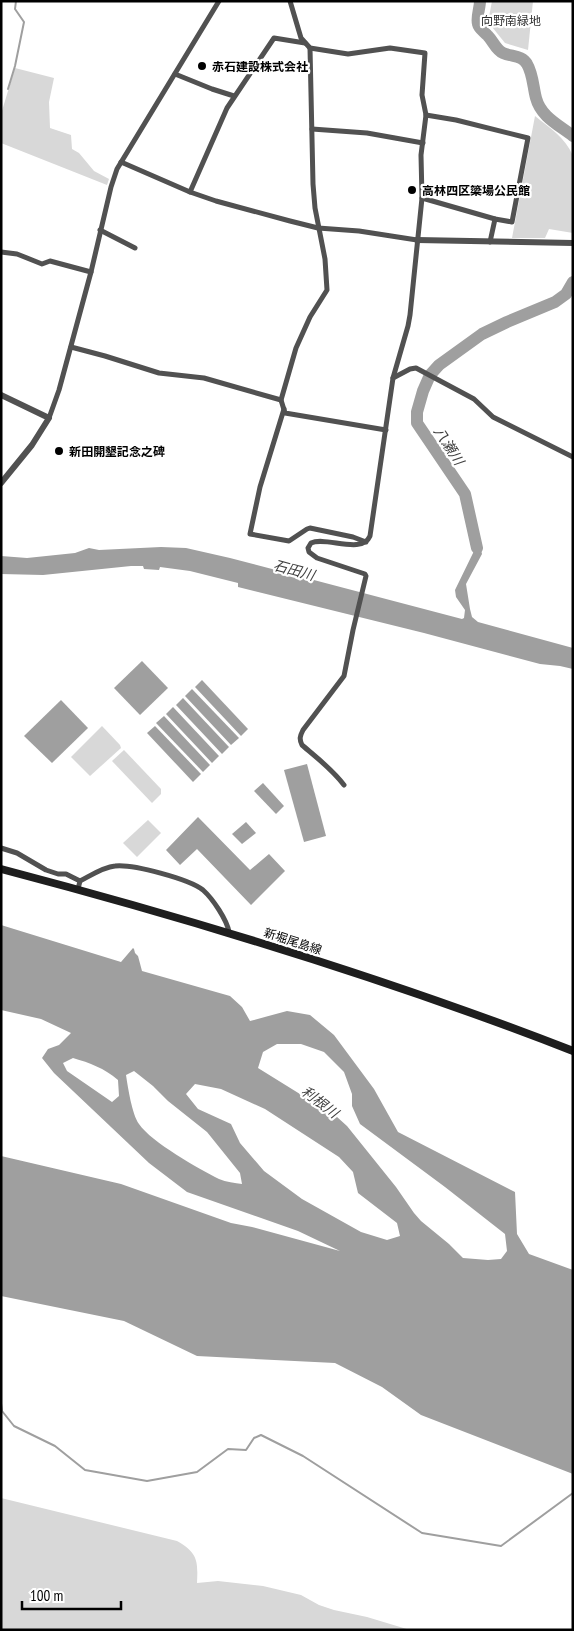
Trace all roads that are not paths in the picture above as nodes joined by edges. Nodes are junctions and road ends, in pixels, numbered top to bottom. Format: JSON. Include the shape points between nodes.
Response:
{"nodes":[{"id":1,"x":219,"y":1,"type":"edge"},
{"id":2,"x":290,"y":1,"type":"edge"},
{"id":3,"x":305,"y":43,"type":"junction"},
{"id":4,"x":310,"y":48,"type":"junction"},
{"id":5,"x":175,"y":74,"type":"junction"},
{"id":6,"x":234,"y":96,"type":"junction"},
{"id":7,"x":426,"y":115,"type":"junction"},
{"id":8,"x":312,"y":129,"type":"junction"},
{"id":9,"x":423,"y":143,"type":"junction"},
{"id":10,"x":121,"y":162,"type":"junction"},
{"id":11,"x":190,"y":192,"type":"junction"},
{"id":12,"x":422,"y":198,"type":"junction"},
{"id":13,"x":495,"y":219,"type":"junction"},
{"id":14,"x":318,"y":228,"type":"junction"},
{"id":15,"x":100,"y":230,"type":"junction"},
{"id":16,"x":417,"y":240,"type":"junction"},
{"id":17,"x":490,"y":242,"type":"junction"},
{"id":18,"x":572,"y":243,"type":"edge"},
{"id":19,"x":135,"y":248,"type":"dead end"},
{"id":20,"x":1,"y":252,"type":"edge"},
{"id":21,"x":91,"y":272,"type":"junction"},
{"id":22,"x":71,"y":347,"type":"junction"},
{"id":23,"x":393,"y":378,"type":"junction"},
{"id":24,"x":1,"y":395,"type":"edge"},
{"id":25,"x":281,"y":400,"type":"junction"},
{"id":26,"x":284,"y":408,"type":"junction"},
{"id":27,"x":49,"y":418,"type":"junction"},
{"id":28,"x":386,"y":430,"type":"junction"},
{"id":29,"x":573,"y":457,"type":"edge"},
{"id":30,"x":1,"y":483,"type":"edge"},
{"id":31,"x":366,"y":542,"type":"junction"},
{"id":32,"x":344,"y":785,"type":"dead end"},
{"id":33,"x":1,"y":848,"type":"edge"},
{"id":34,"x":1,"y":869,"type":"edge"},
{"id":35,"x":79,"y":885,"type":"junction"},
{"id":36,"x":229,"y":932,"type":"junction"},
{"id":37,"x":573,"y":1051,"type":"edge"}],
"edges":[{"from":1,"to":5,"type":"street"},
{"from":2,"to":3,"type":"street"},
{"from":3,"to":4,"type":"street"},
{"from":3,"to":6,"type":"street","via":[[274,38]]},
{"from":4,"to":7,"type":"street","via":[[348,54],[390,48],[425,53],[422,96]]},
{"from":4,"to":8,"type":"street"},
{"from":5,"to":6,"type":"street"},
{"from":5,"to":10,"type":"street"},
{"from":6,"to":11,"type":"street"},
{"from":7,"to":9,"type":"street"},
{"from":7,"to":13,"type":"street","via":[[528,138],[512,222]]},
{"from":8,"to":9,"type":"street","via":[[367,133]]},
{"from":8,"to":14,"type":"street"},
{"from":9,"to":12,"type":"street"},
{"from":10,"to":11,"type":"street"},
{"from":10,"to":15,"type":"street"},
{"from":11,"to":14,"type":"street"},
{"from":12,"to":13,"type":"street"},
{"from":12,"to":16,"type":"street"},
{"from":13,"to":17,"type":"street"},
{"from":14,"to":16,"type":"street"},
{"from":14,"to":25,"type":"street","via":[[327,290],[296,348]]},
{"from":15,"to":19,"type":"street"},
{"from":15,"to":21,"type":"street"},
{"from":16,"to":17,"type":"street"},
{"from":16,"to":23,"type":"street","via":[[408,326]]},
{"from":17,"to":18,"type":"street"},
{"from":20,"to":21,"type":"street","via":[[17,254],[42,264],[50,261]]},
{"from":21,"to":22,"type":"street"},
{"from":22,"to":25,"type":"street","via":[[158,373],[204,378]]},
{"from":22,"to":27,"type":"street"},
{"from":23,"to":28,"type":"street"},
{"from":23,"to":29,"type":"street","via":[[416,368],[474,399],[493,417]]},
{"from":24,"to":27,"type":"street"},
{"from":25,"to":26,"type":"street"},
{"from":26,"to":28,"type":"street","via":[[286,413]]},
{"from":26,"to":31,"type":"street","via":[[260,487],[250,534],[289,541],[307,529],[316,528]]},
{"from":27,"to":30,"type":"street"},
{"from":28,"to":31,"type":"street","via":[[370,536]]},
{"from":31,"to":32,"type":"street","via":[[353,545],[319,541],[311,543],[308,548],[318,558],[365,574],[367,578],[344,676],[303,730],[300,741]]},
{"from":33,"to":35,"type":"street","via":[[17,853],[46,870],[66,874]]},
{"from":34,"to":35,"type":"main road","name":"新堀尾島線"},
{"from":35,"to":36,"type":"main road","name":"新堀尾島線"},
{"from":35,"to":36,"type":"street","via":[[113,866],[128,866],[171,877],[203,890],[226,921]]},
{"from":36,"to":37,"type":"main road","name":"新堀尾島線","via":[[371,977]]}]}
